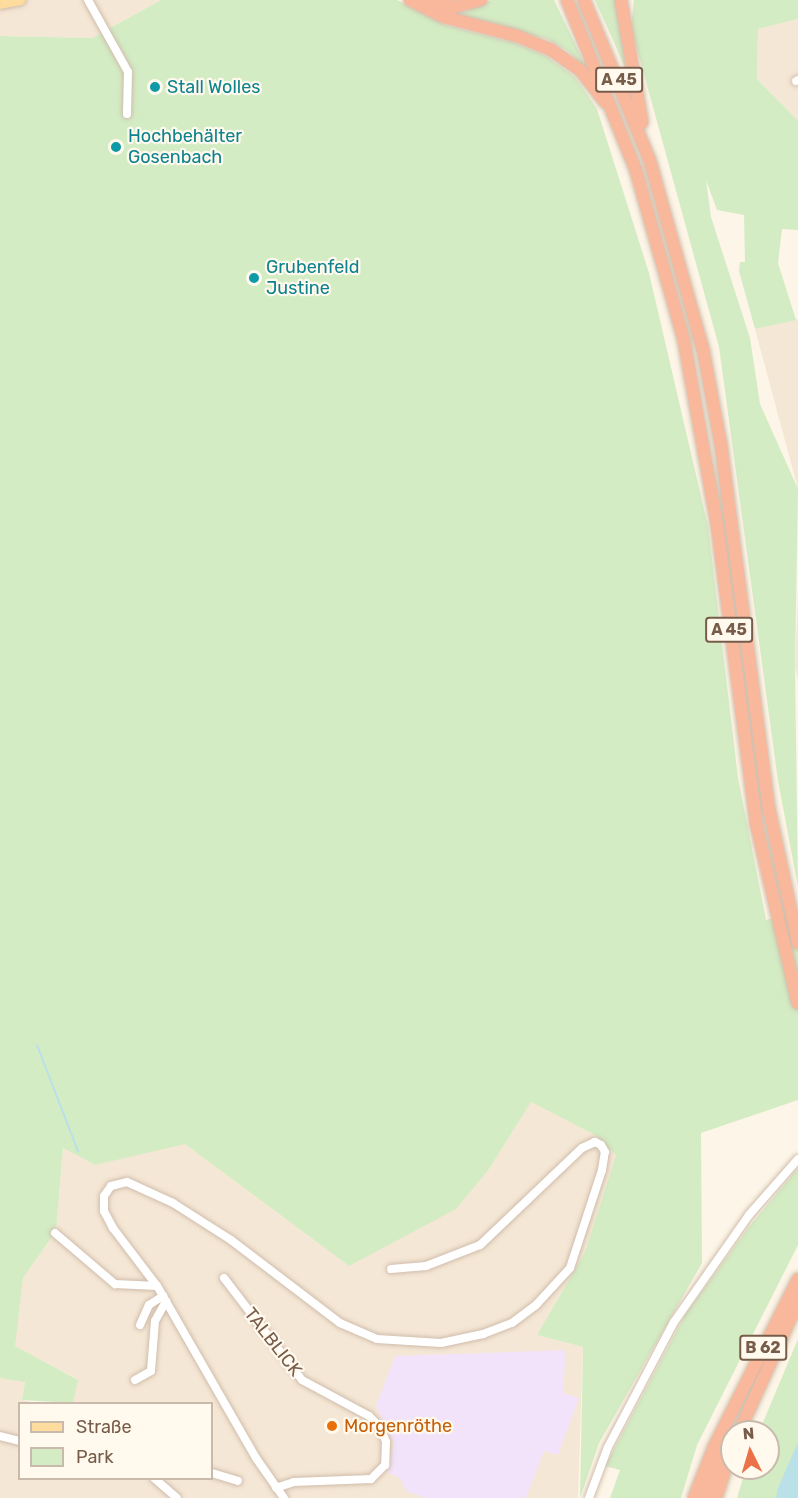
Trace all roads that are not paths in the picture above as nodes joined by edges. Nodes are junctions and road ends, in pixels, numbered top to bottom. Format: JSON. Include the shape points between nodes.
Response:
{"nodes":[{"id":1,"x":21,"y":0,"type":"edge"},
{"id":2,"x":88,"y":0,"type":"edge"},
{"id":3,"x":410,"y":0,"type":"edge"},
{"id":4,"x":425,"y":0,"type":"edge"},
{"id":5,"x":481,"y":0,"type":"edge"},
{"id":6,"x":567,"y":0,"type":"edge"},
{"id":7,"x":584,"y":0,"type":"edge"},
{"id":8,"x":621,"y":0,"type":"edge"},
{"id":9,"x":0,"y":4,"type":"edge"},
{"id":10,"x":127,"y":114,"type":"dead end"},
{"id":11,"x":621,"y":130,"type":"junction"},
{"id":12,"x":650,"y":161,"type":"junction"},
{"id":13,"x":798,"y":943,"type":"edge"},
{"id":14,"x":798,"y":1003,"type":"edge"},
{"id":15,"x":798,"y":1160,"type":"edge"},
{"id":16,"x":55,"y":1233,"type":"dead end"},
{"id":17,"x":391,"y":1269,"type":"dead end"},
{"id":18,"x":224,"y":1278,"type":"dead end"},
{"id":19,"x":798,"y":1279,"type":"edge"},
{"id":20,"x":157,"y":1286,"type":"junction"},
{"id":21,"x":164,"y":1299,"type":"junction"},
{"id":22,"x":798,"y":1302,"type":"edge"},
{"id":23,"x":140,"y":1325,"type":"dead end"},
{"id":24,"x":135,"y":1380,"type":"dead end"},
{"id":25,"x":731,"y":1419,"type":"junction"},
{"id":26,"x":744,"y":1420,"type":"edge"},
{"id":27,"x":0,"y":1436,"type":"edge"},
{"id":28,"x":18,"y":1440,"type":"edge"},
{"id":29,"x":213,"y":1473,"type":"edge"},
{"id":30,"x":155,"y":1480,"type":"edge"},
{"id":31,"x":722,"y":1480,"type":"edge"},
{"id":32,"x":238,"y":1481,"type":"dead end"},
{"id":33,"x":276,"y":1488,"type":"junction"},
{"id":34,"x":177,"y":1498,"type":"edge"},
{"id":35,"x":284,"y":1498,"type":"edge"},
{"id":36,"x":589,"y":1498,"type":"edge"},
{"id":37,"x":694,"y":1498,"type":"edge"},
{"id":38,"x":706,"y":1498,"type":"edge"},
{"id":39,"x":716,"y":1498,"type":"edge"}],
"edges":[{"from":1,"to":9,"type":"main road"},
{"from":2,"to":10,"type":"street","via":[[128,72]]},
{"from":3,"to":11,"type":"highway","via":[[444,17],[534,42],[565,58],[598,92]]},
{"from":4,"to":5,"type":"highway","via":[[454,7]]},
{"from":6,"to":11,"type":"highway","number":"A 45"},
{"from":7,"to":12,"type":"highway","number":"A 45"},
{"from":8,"to":12,"type":"highway","via":[[627,52]]},
{"from":11,"to":14,"type":"highway","number":"A 45","via":[[663,255],[693,384],[717,525],[747,767],[766,876]]},
{"from":12,"to":13,"type":"highway","number":"A 45","via":[[679,254],[712,397],[764,772]]},
{"from":15,"to":36,"type":"street","via":[[749,1215],[674,1322],[608,1447]]},
{"from":16,"to":20,"type":"street","via":[[115,1284]]},
{"from":17,"to":20,"type":"street","via":[[426,1266],[480,1245],[582,1148],[595,1142],[605,1152],[570,1268],[512,1323],[483,1334],[441,1342],[377,1339],[340,1323],[231,1240],[173,1203],[127,1182],[111,1186],[104,1196],[104,1211]]},
{"from":18,"to":33,"type":"street","name":"TALBLICK","via":[[302,1380],[369,1416],[380,1427],[386,1443],[385,1465],[371,1479],[294,1482]]},
{"from":19,"to":25,"type":"highway","number":"B 62"},
{"from":20,"to":21,"type":"street"},
{"from":21,"to":23,"type":"street","via":[[149,1305]]},
{"from":21,"to":24,"type":"street","via":[[154,1321],[151,1371]]},
{"from":21,"to":33,"type":"street"},
{"from":22,"to":26,"type":"highway","number":"B 62"},
{"from":25,"to":37,"type":"highway","number":"B 62","via":[[714,1447]]},
{"from":25,"to":38,"type":"highway","number":"B 62"},
{"from":27,"to":28,"type":"street"},
{"from":29,"to":32,"type":"street"},
{"from":30,"to":34,"type":"street"},
{"from":31,"to":39,"type":"highway"},
{"from":33,"to":35,"type":"street"}]}
